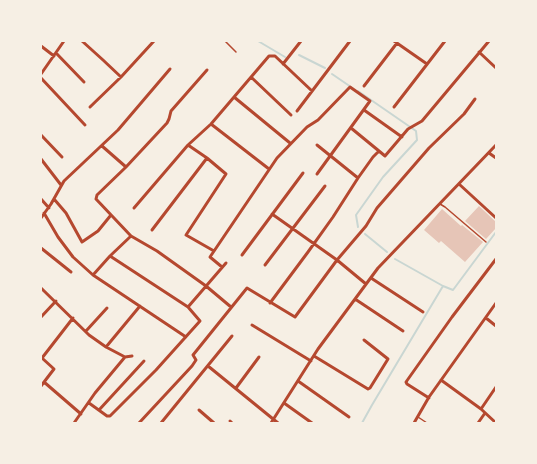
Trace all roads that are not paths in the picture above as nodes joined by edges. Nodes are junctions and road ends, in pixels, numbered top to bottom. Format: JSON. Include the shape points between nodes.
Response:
{"nodes":[{"id":1,"x":64,"y":41,"type":"edge"},
{"id":2,"x":82,"y":41,"type":"edge"},
{"id":3,"x":154,"y":41,"type":"edge"},
{"id":4,"x":225,"y":41,"type":"edge"},
{"id":5,"x":301,"y":41,"type":"edge"},
{"id":6,"x":350,"y":41,"type":"edge"},
{"id":7,"x":445,"y":41,"type":"edge"},
{"id":8,"x":489,"y":41,"type":"edge"},
{"id":9,"x":396,"y":42,"type":"edge"},
{"id":10,"x":41,"y":46,"type":"edge"},
{"id":11,"x":236,"y":52,"type":"dead end"},
{"id":12,"x":479,"y":52,"type":"junction"},
{"id":13,"x":55,"y":55,"type":"junction"},
{"id":14,"x":283,"y":64,"type":"junction"},
{"id":15,"x":427,"y":64,"type":"junction"},
{"id":16,"x":496,"y":68,"type":"edge"},
{"id":17,"x":170,"y":69,"type":"dead end"},
{"id":18,"x":208,"y":70,"type":"dead end"},
{"id":19,"x":41,"y":74,"type":"edge"},
{"id":20,"x":121,"y":77,"type":"junction"},
{"id":21,"x":251,"y":77,"type":"junction"},
{"id":22,"x":41,"y":78,"type":"edge"},
{"id":23,"x":84,"y":82,"type":"dead end"},
{"id":24,"x":364,"y":86,"type":"dead end"},
{"id":25,"x":312,"y":91,"type":"junction"},
{"id":26,"x":234,"y":97,"type":"junction"},
{"id":27,"x":475,"y":99,"type":"dead end"},
{"id":28,"x":394,"y":106,"type":"dead end"},
{"id":29,"x":90,"y":107,"type":"dead end"},
{"id":30,"x":364,"y":110,"type":"junction"},
{"id":31,"x":297,"y":111,"type":"dead end"},
{"id":32,"x":291,"y":115,"type":"dead end"},
{"id":33,"x":211,"y":124,"type":"junction"},
{"id":34,"x":85,"y":125,"type":"dead end"},
{"id":35,"x":351,"y":128,"type":"junction"},
{"id":36,"x":41,"y":135,"type":"edge"},
{"id":37,"x":402,"y":137,"type":"junction"},
{"id":38,"x":290,"y":143,"type":"junction"},
{"id":39,"x":188,"y":145,"type":"junction"},
{"id":40,"x":317,"y":145,"type":"dead end"},
{"id":41,"x":496,"y":145,"type":"edge"},
{"id":42,"x":102,"y":146,"type":"junction"},
{"id":43,"x":379,"y":151,"type":"junction"},
{"id":44,"x":489,"y":153,"type":"junction"},
{"id":45,"x":331,"y":156,"type":"junction"},
{"id":46,"x":62,"y":157,"type":"dead end"},
{"id":47,"x":207,"y":158,"type":"junction"},
{"id":48,"x":496,"y":158,"type":"edge"},
{"id":49,"x":41,"y":159,"type":"edge"},
{"id":50,"x":126,"y":167,"type":"junction"},
{"id":51,"x":269,"y":169,"type":"junction"},
{"id":52,"x":304,"y":173,"type":"dead end"},
{"id":53,"x":317,"y":174,"type":"dead end"},
{"id":54,"x":358,"y":178,"type":"junction"},
{"id":55,"x":459,"y":184,"type":"junction"},
{"id":56,"x":61,"y":185,"type":"junction"},
{"id":57,"x":325,"y":186,"type":"dead end"},
{"id":58,"x":41,"y":199,"type":"edge"},
{"id":59,"x":54,"y":199,"type":"junction"},
{"id":60,"x":440,"y":204,"type":"junction"},
{"id":61,"x":49,"y":208,"type":"junction"},
{"id":62,"x":134,"y":208,"type":"dead end"},
{"id":63,"x":44,"y":213,"type":"junction"},
{"id":64,"x":272,"y":214,"type":"junction"},
{"id":65,"x":111,"y":215,"type":"junction"},
{"id":66,"x":41,"y":218,"type":"edge"},
{"id":67,"x":496,"y":218,"type":"edge"},
{"id":68,"x":292,"y":228,"type":"junction"},
{"id":69,"x":152,"y":230,"type":"dead end"},
{"id":70,"x":131,"y":236,"type":"junction"},
{"id":71,"x":486,"y":242,"type":"dead end"},
{"id":72,"x":314,"y":243,"type":"junction"},
{"id":73,"x":41,"y":248,"type":"edge"},
{"id":74,"x":214,"y":251,"type":"junction"},
{"id":75,"x":110,"y":256,"type":"junction"},
{"id":76,"x":242,"y":256,"type":"dead end"},
{"id":77,"x":337,"y":260,"type":"junction"},
{"id":78,"x":496,"y":260,"type":"edge"},
{"id":79,"x":226,"y":263,"type":"dead end"},
{"id":80,"x":266,"y":265,"type":"dead end"},
{"id":81,"x":222,"y":267,"type":"junction"},
{"id":82,"x":71,"y":272,"type":"dead end"},
{"id":83,"x":93,"y":275,"type":"junction"},
{"id":84,"x":371,"y":278,"type":"junction"},
{"id":85,"x":366,"y":284,"type":"junction"},
{"id":86,"x":206,"y":286,"type":"junction"},
{"id":87,"x":41,"y":288,"type":"edge"},
{"id":88,"x":355,"y":299,"type":"junction"},
{"id":89,"x":56,"y":301,"type":"junction"},
{"id":90,"x":270,"y":303,"type":"junction"},
{"id":91,"x":496,"y":303,"type":"edge"},
{"id":92,"x":140,"y":306,"type":"junction"},
{"id":93,"x":188,"y":307,"type":"junction"},
{"id":94,"x":231,"y":307,"type":"junction"},
{"id":95,"x":107,"y":308,"type":"dead end"},
{"id":96,"x":424,"y":312,"type":"dead end"},
{"id":97,"x":41,"y":317,"type":"edge"},
{"id":98,"x":73,"y":318,"type":"junction"},
{"id":99,"x":486,"y":318,"type":"junction"},
{"id":100,"x":252,"y":325,"type":"dead end"},
{"id":101,"x":496,"y":326,"type":"edge"},
{"id":102,"x":86,"y":331,"type":"junction"},
{"id":103,"x":403,"y":331,"type":"dead end"},
{"id":104,"x":232,"y":336,"type":"dead end"},
{"id":105,"x":186,"y":337,"type":"junction"},
{"id":106,"x":364,"y":340,"type":"dead end"},
{"id":107,"x":106,"y":347,"type":"junction"},
{"id":108,"x":132,"y":356,"type":"dead end"},
{"id":109,"x":314,"y":356,"type":"junction"},
{"id":110,"x":125,"y":357,"type":"junction"},
{"id":111,"x":258,"y":357,"type":"dead end"},
{"id":112,"x":144,"y":361,"type":"dead end"},
{"id":113,"x":311,"y":361,"type":"junction"},
{"id":114,"x":208,"y":366,"type":"junction"},
{"id":115,"x":441,"y":380,"type":"junction"},
{"id":116,"x":298,"y":381,"type":"junction"},
{"id":117,"x":44,"y":382,"type":"junction"},
{"id":118,"x":41,"y":386,"type":"edge"},
{"id":119,"x":496,"y":387,"type":"edge"},
{"id":120,"x":236,"y":388,"type":"junction"},
{"id":121,"x":429,"y":398,"type":"junction"},
{"id":122,"x":89,"y":403,"type":"junction"},
{"id":123,"x":284,"y":403,"type":"junction"},
{"id":124,"x":481,"y":409,"type":"junction"},
{"id":125,"x":99,"y":410,"type":"junction"},
{"id":126,"x":200,"y":410,"type":"dead end"},
{"id":127,"x":485,"y":413,"type":"junction"},
{"id":128,"x":81,"y":414,"type":"junction"},
{"id":129,"x":349,"y":417,"type":"dead end"},
{"id":130,"x":418,"y":417,"type":"junction"},
{"id":131,"x":273,"y":419,"type":"junction"},
{"id":132,"x":496,"y":422,"type":"edge"},
{"id":133,"x":74,"y":423,"type":"edge"},
{"id":134,"x":139,"y":423,"type":"edge"},
{"id":135,"x":161,"y":423,"type":"edge"},
{"id":136,"x":214,"y":423,"type":"edge"},
{"id":137,"x":271,"y":423,"type":"edge"},
{"id":138,"x":278,"y":423,"type":"edge"},
{"id":139,"x":312,"y":423,"type":"edge"},
{"id":140,"x":414,"y":423,"type":"edge"},
{"id":141,"x":427,"y":423,"type":"edge"},
{"id":142,"x":478,"y":423,"type":"edge"}],
"edges":[{"from":1,"to":13,"type":"street"},
{"from":2,"to":20,"type":"street"},
{"from":3,"to":20,"type":"street"},
{"from":4,"to":11,"type":"lane"},
{"from":5,"to":14,"type":"street"},
{"from":6,"to":25,"type":"street"},
{"from":7,"to":15,"type":"street"},
{"from":8,"to":12,"type":"street"},
{"from":9,"to":15,"type":"street"},
{"from":9,"to":24,"type":"street"},
{"from":10,"to":13,"type":"street"},
{"from":12,"to":16,"type":"street"},
{"from":12,"to":37,"type":"street","via":[[422,120],[408,129]]},
{"from":13,"to":19,"type":"street"},
{"from":13,"to":23,"type":"street"},
{"from":14,"to":21,"type":"street","via":[[275,56],[269,56]]},
{"from":14,"to":25,"type":"street"},
{"from":15,"to":28,"type":"street"},
{"from":17,"to":42,"type":"street"},
{"from":18,"to":50,"type":"street","via":[[171,111],[167,122]]},
{"from":20,"to":29,"type":"street"},
{"from":21,"to":26,"type":"street"},
{"from":21,"to":32,"type":"street"},
{"from":22,"to":34,"type":"street"},
{"from":25,"to":31,"type":"street"},
{"from":26,"to":33,"type":"street"},
{"from":26,"to":38,"type":"street"},
{"from":27,"to":77,"type":"street","via":[[377,208],[366,226]]},
{"from":30,"to":35,"type":"street"},
{"from":30,"to":37,"type":"street"},
{"from":30,"to":38,"type":"street","via":[[370,101],[350,87],[318,120]]},
{"from":33,"to":39,"type":"street"},
{"from":33,"to":51,"type":"street"},
{"from":35,"to":43,"type":"street"},
{"from":35,"to":45,"type":"street"},
{"from":36,"to":46,"type":"street"},
{"from":37,"to":43,"type":"street","via":[[385,156]]},
{"from":38,"to":51,"type":"street"},
{"from":39,"to":47,"type":"street"},
{"from":39,"to":62,"type":"street"},
{"from":40,"to":45,"type":"street"},
{"from":41,"to":44,"type":"street"},
{"from":42,"to":50,"type":"street"},
{"from":42,"to":56,"type":"street"},
{"from":43,"to":54,"type":"street"},
{"from":44,"to":48,"type":"street"},
{"from":44,"to":55,"type":"street"},
{"from":45,"to":53,"type":"street"},
{"from":45,"to":54,"type":"street"},
{"from":47,"to":69,"type":"street"},
{"from":47,"to":74,"type":"street","via":[[226,174],[186,235]]},
{"from":49,"to":56,"type":"street"},
{"from":50,"to":65,"type":"street","via":[[96,197]]},
{"from":51,"to":74,"type":"street"},
{"from":52,"to":64,"type":"street"},
{"from":54,"to":72,"type":"street"},
{"from":55,"to":60,"type":"street"},
{"from":55,"to":67,"type":"street"},
{"from":56,"to":59,"type":"street"},
{"from":57,"to":68,"type":"street"},
{"from":58,"to":61,"type":"street"},
{"from":59,"to":61,"type":"street"},
{"from":59,"to":65,"type":"street","via":[[82,242],[98,231]]},
{"from":60,"to":71,"type":"lane"},
{"from":60,"to":84,"type":"street"},
{"from":61,"to":63,"type":"street"},
{"from":63,"to":66,"type":"street"},
{"from":63,"to":83,"type":"street","via":[[73,257]]},
{"from":64,"to":68,"type":"street"},
{"from":64,"to":76,"type":"street"},
{"from":65,"to":70,"type":"street"},
{"from":68,"to":72,"type":"street"},
{"from":68,"to":80,"type":"street"},
{"from":70,"to":75,"type":"street"},
{"from":70,"to":86,"type":"street"},
{"from":72,"to":77,"type":"street"},
{"from":72,"to":90,"type":"street"},
{"from":73,"to":82,"type":"street"},
{"from":74,"to":81,"type":"street","via":[[210,257]]},
{"from":75,"to":83,"type":"street"},
{"from":75,"to":93,"type":"street"},
{"from":77,"to":85,"type":"street"},
{"from":77,"to":90,"type":"street","via":[[295,317]]},
{"from":78,"to":121,"type":"street","via":[[406,382]]},
{"from":79,"to":81,"type":"street"},
{"from":81,"to":86,"type":"street"},
{"from":83,"to":92,"type":"street"},
{"from":84,"to":85,"type":"street"},
{"from":84,"to":96,"type":"street"},
{"from":85,"to":88,"type":"street"},
{"from":86,"to":93,"type":"street"},
{"from":86,"to":94,"type":"street"},
{"from":87,"to":89,"type":"street"},
{"from":88,"to":103,"type":"street"},
{"from":88,"to":109,"type":"street"},
{"from":89,"to":97,"type":"street"},
{"from":89,"to":98,"type":"street"},
{"from":90,"to":94,"type":"street","via":[[247,288]]},
{"from":91,"to":99,"type":"street"},
{"from":92,"to":105,"type":"street"},
{"from":92,"to":107,"type":"street"},
{"from":93,"to":105,"type":"street","via":[[200,321]]},
{"from":94,"to":134,"type":"street","via":[[193,355],[196,360],[192,366]]},
{"from":95,"to":102,"type":"street"},
{"from":98,"to":102,"type":"street"},
{"from":98,"to":117,"type":"street","via":[[42,358],[54,369]]},
{"from":99,"to":101,"type":"street"},
{"from":99,"to":115,"type":"street"},
{"from":100,"to":113,"type":"street"},
{"from":102,"to":107,"type":"street"},
{"from":104,"to":114,"type":"street"},
{"from":105,"to":125,"type":"street","via":[[113,414],[107,416]]},
{"from":106,"to":109,"type":"street","via":[[388,359],[368,389]]},
{"from":107,"to":110,"type":"street"},
{"from":108,"to":110,"type":"street"},
{"from":109,"to":113,"type":"street"},
{"from":110,"to":122,"type":"street"},
{"from":111,"to":120,"type":"street"},
{"from":112,"to":125,"type":"street"},
{"from":113,"to":116,"type":"street"},
{"from":114,"to":120,"type":"street"},
{"from":114,"to":135,"type":"street"},
{"from":115,"to":121,"type":"street"},
{"from":115,"to":124,"type":"street"},
{"from":116,"to":123,"type":"street"},
{"from":116,"to":129,"type":"street"},
{"from":117,"to":118,"type":"street"},
{"from":117,"to":128,"type":"street"},
{"from":119,"to":124,"type":"street"},
{"from":120,"to":131,"type":"street"},
{"from":121,"to":130,"type":"street"},
{"from":122,"to":125,"type":"street"},
{"from":122,"to":128,"type":"street"},
{"from":123,"to":131,"type":"street"},
{"from":123,"to":139,"type":"street"},
{"from":124,"to":127,"type":"street"},
{"from":126,"to":136,"type":"street"},
{"from":127,"to":132,"type":"street"},
{"from":127,"to":142,"type":"street"},
{"from":128,"to":133,"type":"street"},
{"from":130,"to":140,"type":"street"},
{"from":130,"to":141,"type":"lane"},
{"from":131,"to":137,"type":"street"},
{"from":131,"to":138,"type":"street"}]}
